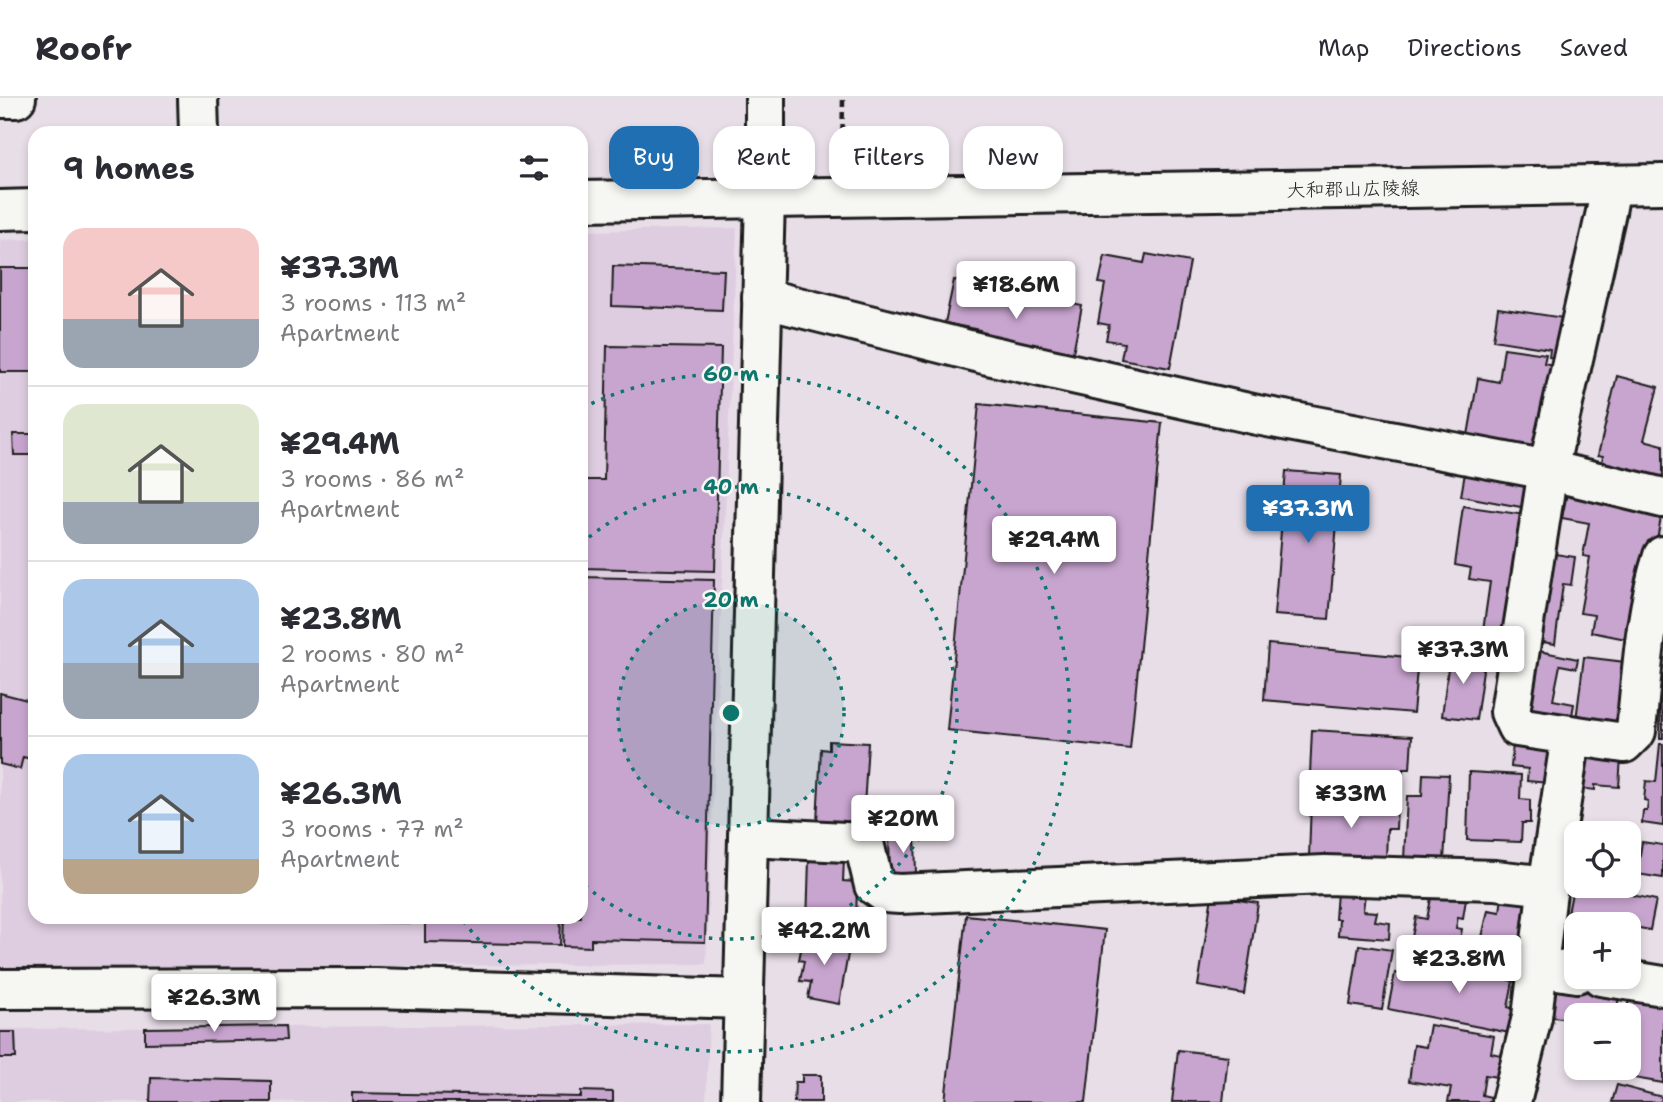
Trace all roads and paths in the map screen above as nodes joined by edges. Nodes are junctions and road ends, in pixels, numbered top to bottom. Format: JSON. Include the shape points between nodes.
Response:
{"nodes":[{"id":1,"x":0,"y":98,"type":"edge"},
{"id":2,"x":16,"y":98,"type":"edge"},
{"id":3,"x":198,"y":98,"type":"edge"},
{"id":4,"x":765,"y":98,"type":"edge"},
{"id":5,"x":843,"y":100,"type":"edge"},
{"id":6,"x":199,"y":126,"type":"edge"},
{"id":7,"x":843,"y":126,"type":"edge"},
{"id":8,"x":1611,"y":184,"type":"junction"},
{"id":9,"x":1663,"y":184,"type":"edge"},
{"id":10,"x":765,"y":198,"type":"junction"},
{"id":11,"x":588,"y":201,"type":"edge"},
{"id":12,"x":28,"y":209,"type":"edge"},
{"id":13,"x":0,"y":210,"type":"edge"},
{"id":14,"x":762,"y":298,"type":"junction"},
{"id":15,"x":1548,"y":470,"type":"junction"},
{"id":16,"x":1663,"y":498,"type":"edge"},
{"id":17,"x":1663,"y":556,"type":"edge"},
{"id":18,"x":1571,"y":736,"type":"junction"},
{"id":19,"x":748,"y":837,"type":"junction"},
{"id":20,"x":1549,"y":886,"type":"junction"},
{"id":21,"x":1538,"y":967,"type":"junction"},
{"id":22,"x":1564,"y":971,"type":"edge"},
{"id":23,"x":1641,"y":982,"type":"edge"},
{"id":24,"x":1663,"y":986,"type":"edge"},
{"id":25,"x":0,"y":989,"type":"edge"},
{"id":26,"x":744,"y":999,"type":"junction"},
{"id":27,"x":741,"y":1102,"type":"edge"},
{"id":28,"x":1511,"y":1102,"type":"edge"}],
"edges":[{"from":1,"to":2,"type":"street"},
{"from":3,"to":6,"type":"street"},
{"from":4,"to":10,"type":"street"},
{"from":5,"to":7,"type":"path"},
{"from":8,"to":9,"type":"street","name":"大和郡山広陵線"},
{"from":8,"to":10,"type":"street","name":"大和郡山広陵線"},
{"from":8,"to":15,"type":"street"},
{"from":10,"to":11,"type":"street","name":"大和郡山広陵線"},
{"from":10,"to":14,"type":"street"},
{"from":12,"to":13,"type":"street"},
{"from":14,"to":15,"type":"street","via":[[1257,415]]},
{"from":14,"to":19,"type":"street"},
{"from":15,"to":16,"type":"street"},
{"from":15,"to":18,"type":"street","via":[[1510,712],[1517,727]]},
{"from":17,"to":18,"type":"street","via":[[1647,627],[1636,731],[1624,743]]},
{"from":18,"to":20,"type":"street"},
{"from":19,"to":20,"type":"street","via":[[864,843],[874,886],[900,894],[1325,875]]},
{"from":19,"to":26,"type":"street"},
{"from":20,"to":21,"type":"street"},
{"from":21,"to":22,"type":"street"},
{"from":21,"to":28,"type":"street","via":[[1532,1017]]},
{"from":23,"to":24,"type":"street"},
{"from":25,"to":26,"type":"street","via":[[375,988]]},
{"from":26,"to":27,"type":"street"}]}
